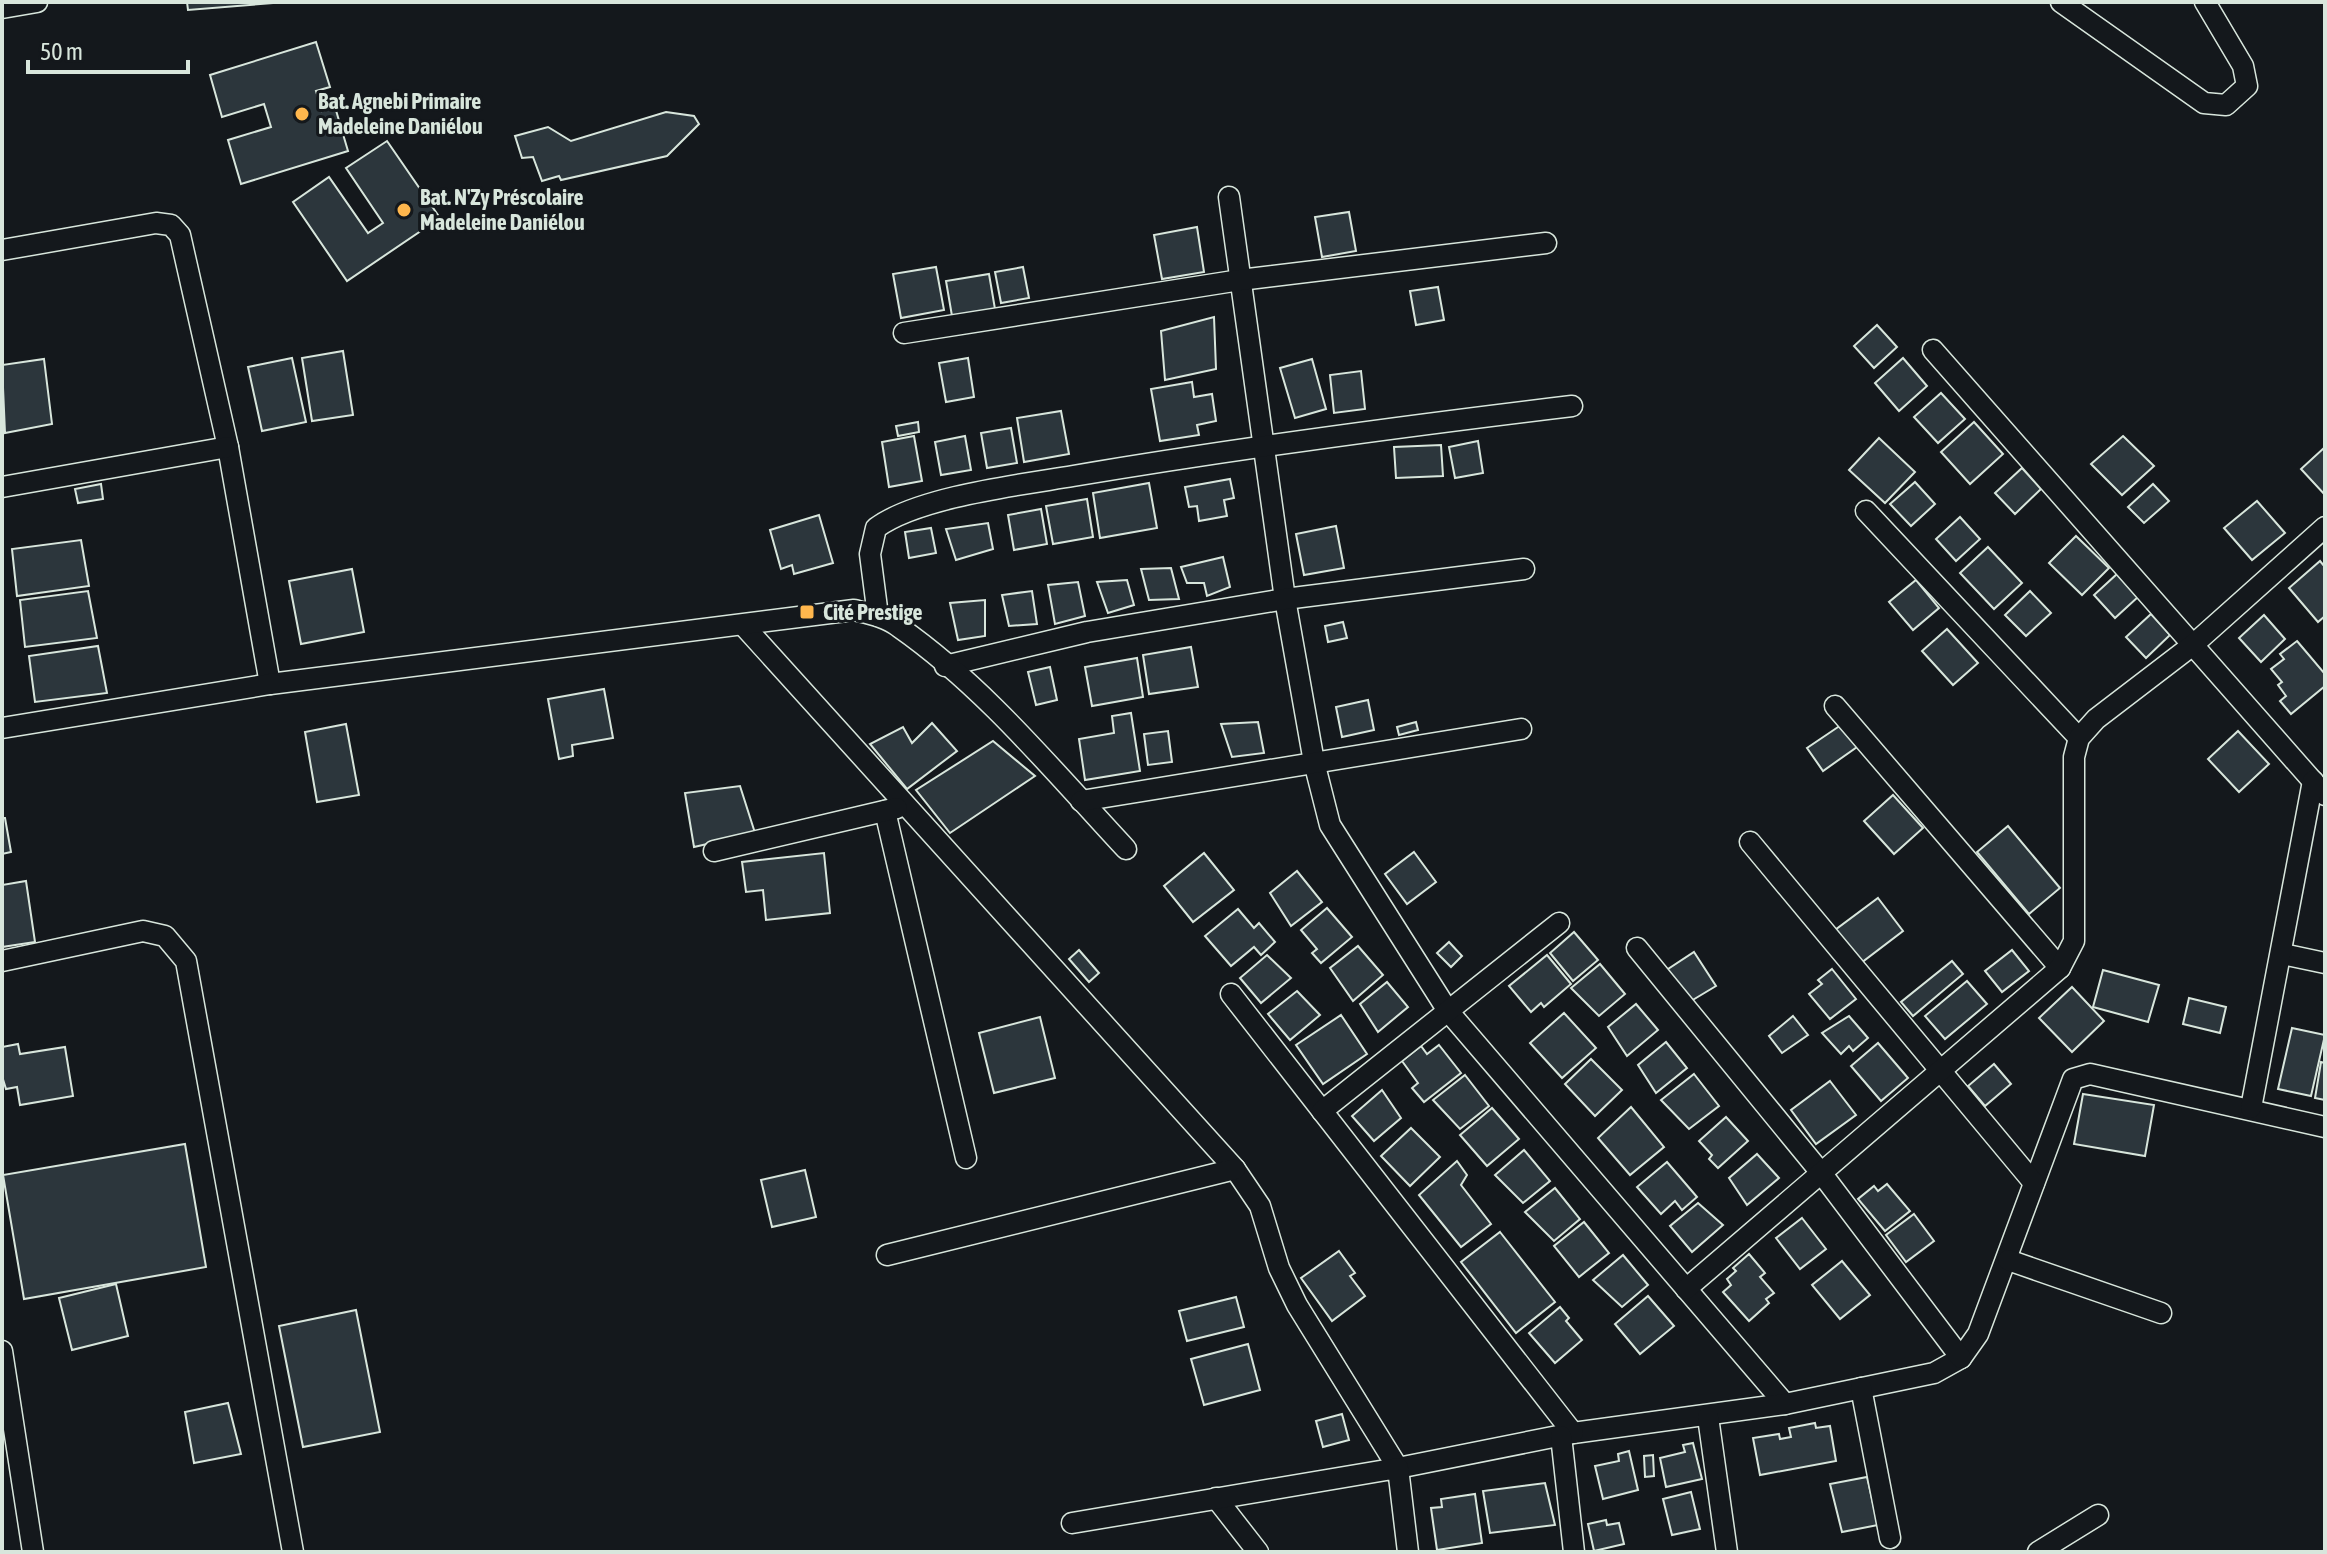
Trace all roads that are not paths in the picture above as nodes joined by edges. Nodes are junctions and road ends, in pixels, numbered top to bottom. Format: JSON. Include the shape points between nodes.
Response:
{"nodes":[{"id":1,"x":37,"y":2,"type":"edge"},
{"id":2,"x":2061,"y":2,"type":"edge"},
{"id":3,"x":2205,"y":2,"type":"edge"},
{"id":4,"x":2,"y":8,"type":"edge"},
{"id":5,"x":1229,"y":197,"type":"dead end"},
{"id":6,"x":1546,"y":243,"type":"dead end"},
{"id":7,"x":2,"y":250,"type":"edge"},
{"id":8,"x":1240,"y":280,"type":"junction"},
{"id":9,"x":904,"y":333,"type":"dead end"},
{"id":10,"x":1933,"y":350,"type":"dead end"},
{"id":11,"x":1572,"y":406,"type":"dead end"},
{"id":12,"x":1262,"y":444,"type":"junction"},
{"id":13,"x":228,"y":447,"type":"junction"},
{"id":14,"x":2,"y":487,"type":"edge"},
{"id":15,"x":1866,"y":511,"type":"dead end"},
{"id":16,"x":2322,"y":536,"type":"edge"},
{"id":17,"x":1524,"y":569,"type":"dead end"},
{"id":18,"x":1285,"y":599,"type":"junction"},
{"id":19,"x":878,"y":616,"type":"junction"},
{"id":20,"x":743,"y":625,"type":"junction"},
{"id":21,"x":2194,"y":644,"type":"junction"},
{"id":22,"x":945,"y":666,"type":"junction"},
{"id":23,"x":270,"y":684,"type":"junction"},
{"id":24,"x":1835,"y":706,"type":"dead end"},
{"id":25,"x":2,"y":728,"type":"edge"},
{"id":26,"x":1521,"y":729,"type":"dead end"},
{"id":27,"x":2079,"y":738,"type":"junction"},
{"id":28,"x":1314,"y":762,"type":"junction"},
{"id":29,"x":2319,"y":788,"type":"edge"},
{"id":30,"x":1081,"y":801,"type":"junction"},
{"id":31,"x":907,"y":806,"type":"junction"},
{"id":32,"x":885,"y":811,"type":"junction"},
{"id":33,"x":1750,"y":842,"type":"dead end"},
{"id":34,"x":1126,"y":849,"type":"dead end"},
{"id":35,"x":714,"y":851,"type":"dead end"},
{"id":36,"x":1559,"y":923,"type":"dead end"},
{"id":37,"x":1637,"y":948,"type":"dead end"},
{"id":38,"x":2282,"y":954,"type":"junction"},
{"id":39,"x":2,"y":961,"type":"edge"},
{"id":40,"x":2325,"y":963,"type":"edge"},
{"id":41,"x":2060,"y":968,"type":"junction"},
{"id":42,"x":1231,"y":994,"type":"dead end"},
{"id":43,"x":1448,"y":1011,"type":"junction"},
{"id":44,"x":1942,"y":1073,"type":"junction"},
{"id":45,"x":2251,"y":1108,"type":"junction"},
{"id":46,"x":1322,"y":1111,"type":"junction"},
{"id":47,"x":2325,"y":1127,"type":"edge"},
{"id":48,"x":966,"y":1158,"type":"dead end"},
{"id":49,"x":1235,"y":1169,"type":"junction"},
{"id":50,"x":1822,"y":1174,"type":"junction"},
{"id":51,"x":2034,"y":1183,"type":"junction"},
{"id":52,"x":887,"y":1255,"type":"dead end"},
{"id":53,"x":2008,"y":1260,"type":"junction"},
{"id":54,"x":1686,"y":1289,"type":"junction"},
{"id":55,"x":2161,"y":1313,"type":"dead end"},
{"id":56,"x":2,"y":1351,"type":"edge"},
{"id":57,"x":1961,"y":1358,"type":"junction"},
{"id":58,"x":1861,"y":1388,"type":"junction"},
{"id":59,"x":1785,"y":1404,"type":"junction"},
{"id":60,"x":1708,"y":1417,"type":"junction"},
{"id":61,"x":1567,"y":1435,"type":"junction"},
{"id":62,"x":1398,"y":1468,"type":"junction"},
{"id":63,"x":1216,"y":1498,"type":"junction"},
{"id":64,"x":2098,"y":1515,"type":"dead end"},
{"id":65,"x":1072,"y":1523,"type":"dead end"},
{"id":66,"x":1890,"y":1538,"type":"dead end"},
{"id":67,"x":33,"y":1552,"type":"edge"},
{"id":68,"x":293,"y":1552,"type":"edge"},
{"id":69,"x":1258,"y":1552,"type":"edge"},
{"id":70,"x":1408,"y":1552,"type":"edge"},
{"id":71,"x":1574,"y":1552,"type":"edge"},
{"id":72,"x":1727,"y":1552,"type":"edge"},
{"id":73,"x":2038,"y":1552,"type":"edge"}],
"edges":[{"from":1,"to":4,"type":"street"},
{"from":2,"to":3,"type":"street","via":[[2204,103],[2226,105],[2247,86],[2243,66]]},
{"from":5,"to":8,"type":"street"},
{"from":6,"to":8,"type":"street"},
{"from":7,"to":13,"type":"street","via":[[156,223],[171,225],[180,235]]},
{"from":8,"to":9,"type":"street"},
{"from":8,"to":12,"type":"street"},
{"from":10,"to":21,"type":"street"},
{"from":11,"to":12,"type":"street"},
{"from":12,"to":18,"type":"street"},
{"from":12,"to":19,"type":"street","via":[[1007,487],[895,514],[876,528],[870,554]]},
{"from":13,"to":14,"type":"street"},
{"from":13,"to":23,"type":"street"},
{"from":15,"to":27,"type":"street"},
{"from":16,"to":21,"type":"street"},
{"from":17,"to":18,"type":"street"},
{"from":18,"to":22,"type":"street","via":[[1087,632]]},
{"from":18,"to":28,"type":"street"},
{"from":19,"to":20,"type":"street","via":[[854,610]]},
{"from":19,"to":22,"type":"street"},
{"from":20,"to":23,"type":"street"},
{"from":20,"to":31,"type":"street"},
{"from":21,"to":27,"type":"street"},
{"from":21,"to":29,"type":"street"},
{"from":22,"to":30,"type":"street","via":[[991,706]]},
{"from":23,"to":25,"type":"street"},
{"from":24,"to":41,"type":"street"},
{"from":26,"to":28,"type":"street"},
{"from":27,"to":41,"type":"street","via":[[2074,757],[2074,941]]},
{"from":28,"to":30,"type":"street"},
{"from":28,"to":43,"type":"street","via":[[1330,825]]},
{"from":29,"to":38,"type":"street"},
{"from":30,"to":34,"type":"street"},
{"from":31,"to":32,"type":"street"},
{"from":31,"to":49,"type":"street"},
{"from":32,"to":35,"type":"street"},
{"from":32,"to":48,"type":"street"},
{"from":33,"to":44,"type":"street"},
{"from":36,"to":43,"type":"street"},
{"from":37,"to":50,"type":"street"},
{"from":38,"to":40,"type":"street"},
{"from":38,"to":45,"type":"street"},
{"from":39,"to":68,"type":"street","via":[[143,931],[165,936],[186,961]]},
{"from":41,"to":44,"type":"street"},
{"from":42,"to":46,"type":"street"},
{"from":43,"to":46,"type":"street"},
{"from":43,"to":54,"type":"street"},
{"from":44,"to":50,"type":"street"},
{"from":44,"to":51,"type":"street"},
{"from":45,"to":47,"type":"street"},
{"from":45,"to":51,"type":"street","via":[[2090,1074],[2073,1079]]},
{"from":46,"to":61,"type":"street"},
{"from":49,"to":52,"type":"street"},
{"from":49,"to":62,"type":"street","via":[[1260,1206],[1297,1305]]},
{"from":50,"to":54,"type":"street"},
{"from":50,"to":57,"type":"street"},
{"from":51,"to":53,"type":"street"},
{"from":53,"to":55,"type":"street"},
{"from":53,"to":57,"type":"street","via":[[1978,1334]]},
{"from":54,"to":59,"type":"street"},
{"from":56,"to":67,"type":"street"},
{"from":57,"to":58,"type":"street","via":[[1934,1373]]},
{"from":58,"to":59,"type":"street"},
{"from":58,"to":66,"type":"street"},
{"from":59,"to":60,"type":"street"},
{"from":60,"to":61,"type":"street"},
{"from":60,"to":72,"type":"street"},
{"from":61,"to":62,"type":"street"},
{"from":61,"to":71,"type":"street"},
{"from":62,"to":63,"type":"street"},
{"from":62,"to":70,"type":"street"},
{"from":63,"to":65,"type":"street"},
{"from":63,"to":69,"type":"street"},
{"from":64,"to":73,"type":"street"}]}
